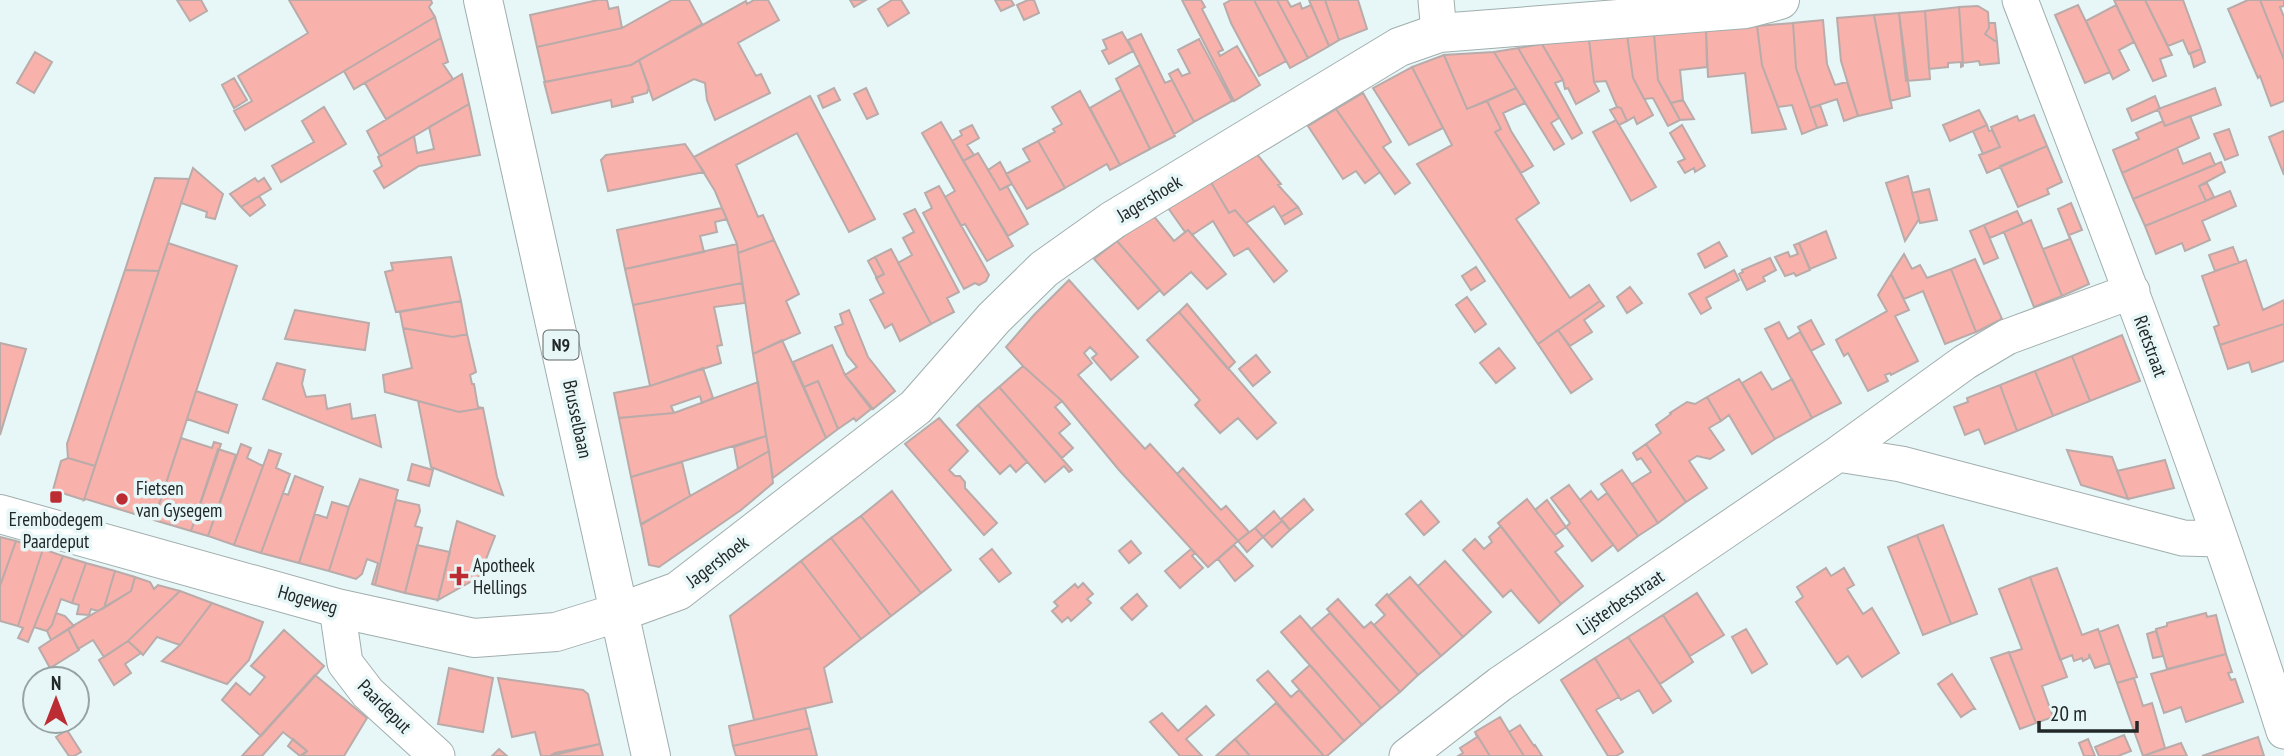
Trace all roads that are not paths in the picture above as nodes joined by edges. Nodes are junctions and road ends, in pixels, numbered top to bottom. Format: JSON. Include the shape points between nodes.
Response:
{"nodes":[{"id":1,"x":483,"y":0,"type":"edge"},
{"id":2,"x":1780,"y":0,"type":"edge"},
{"id":3,"x":2020,"y":0,"type":"edge"},
{"id":4,"x":1438,"y":16,"type":"edge"},
{"id":5,"x":2132,"y":291,"type":"junction"},
{"id":6,"x":1838,"y":454,"type":"junction"},
{"id":7,"x":0,"y":514,"type":"edge"},
{"id":8,"x":2220,"y":538,"type":"junction"},
{"id":9,"x":337,"y":608,"type":"junction"},
{"id":10,"x":620,"y":612,"type":"junction"},
{"id":11,"x":2278,"y":694,"type":"edge"},
{"id":12,"x":2284,"y":731,"type":"edge"},
{"id":13,"x":437,"y":756,"type":"edge"},
{"id":14,"x":652,"y":756,"type":"edge"},
{"id":15,"x":1407,"y":756,"type":"edge"}],
"edges":[{"from":1,"to":10,"type":"street","name":"Brusselbaan","number":"N9"},
{"from":2,"to":4,"type":"street","name":"Jagershoek","via":[[1746,9]]},
{"from":3,"to":5,"type":"street","name":"Rietstraat"},
{"from":4,"to":10,"type":"street","name":"Jagershoek","via":[[1399,47],[1113,220],[1053,262],[994,318],[916,407],[678,591]]},
{"from":5,"to":6,"type":"street","name":"Lijsterbesstraat","via":[[2007,337]]},
{"from":5,"to":8,"type":"street","name":"Rietstraat"},
{"from":6,"to":8,"type":"street","via":[[1901,464],[2183,538]]},
{"from":6,"to":15,"type":"street","name":"Lijsterbesstraat","via":[[1500,684]]},
{"from":7,"to":9,"type":"street","name":"Hogeweg"},
{"from":8,"to":11,"type":"street","name":"Rietstraat"},
{"from":9,"to":10,"type":"street","name":"Hogeweg","via":[[474,638],[556,632]]},
{"from":9,"to":13,"type":"street","name":"Paardeput","via":[[345,663],[368,693]]},
{"from":10,"to":14,"type":"street","name":"Brusselbaan","number":"N9"},
{"from":11,"to":12,"type":"street","name":"Rietstraat"}]}
